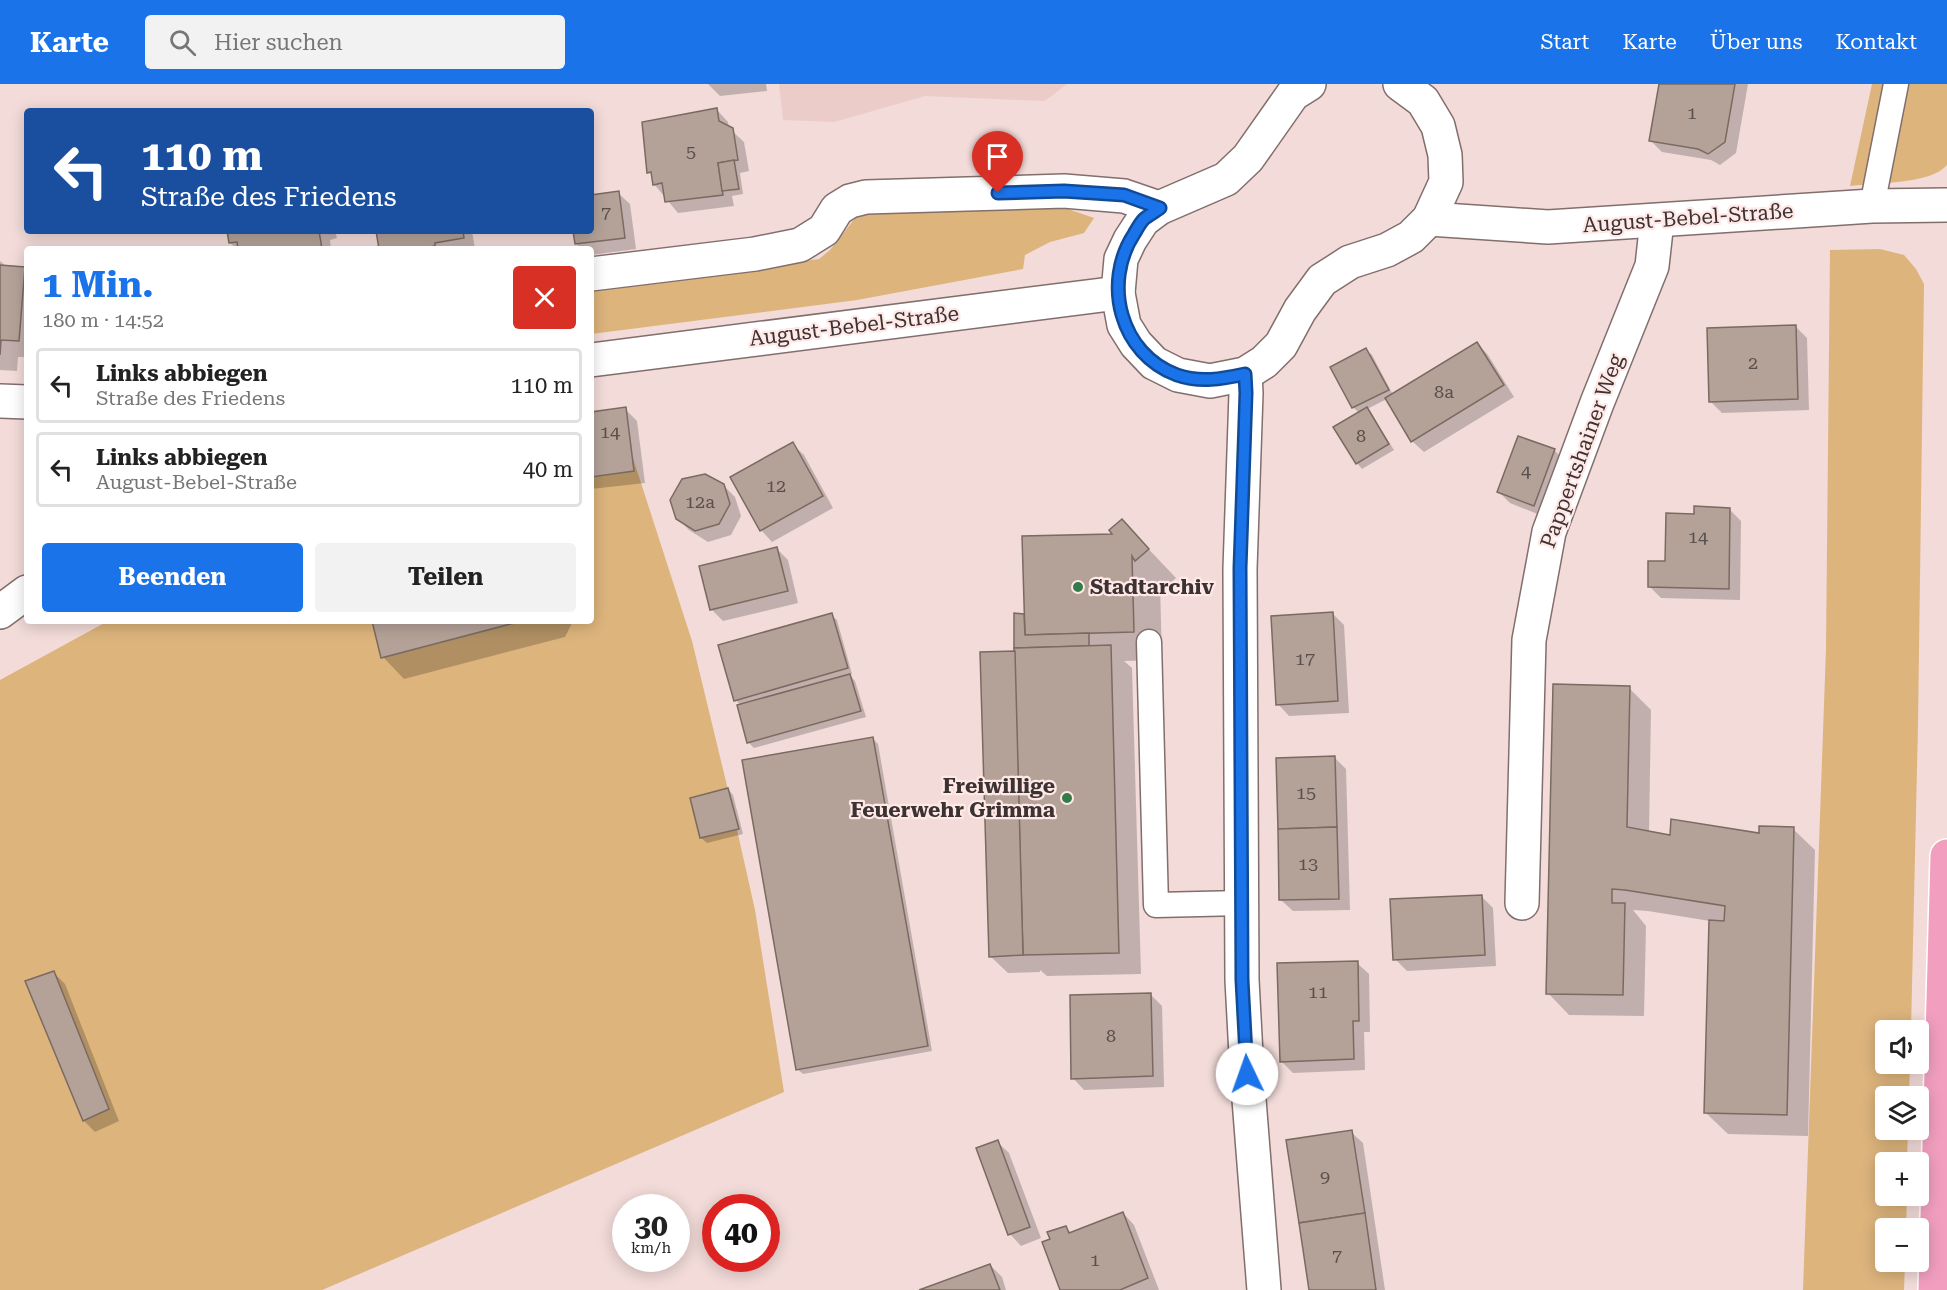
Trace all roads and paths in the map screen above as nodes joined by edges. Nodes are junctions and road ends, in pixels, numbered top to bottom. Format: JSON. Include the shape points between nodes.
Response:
{"nodes":[{"id":1,"x":1309,"y":84,"type":"edge"},
{"id":2,"x":1896,"y":84,"type":"edge"},
{"id":3,"x":1415,"y":90,"type":"edge"},
{"id":4,"x":1947,"y":205,"type":"edge"},
{"id":5,"x":1872,"y":207,"type":"junction"},
{"id":6,"x":1160,"y":208,"type":"junction"},
{"id":7,"x":1429,"y":219,"type":"junction"},
{"id":8,"x":1657,"y":221,"type":"junction"},
{"id":9,"x":594,"y":274,"type":"edge"},
{"id":10,"x":1118,"y":293,"type":"junction"},
{"id":11,"x":594,"y":360,"type":"edge"},
{"id":12,"x":1245,"y":374,"type":"junction"},
{"id":13,"x":0,"y":401,"type":"edge"},
{"id":14,"x":24,"y":402,"type":"edge"},
{"id":15,"x":24,"y":594,"type":"edge"},
{"id":16,"x":0,"y":612,"type":"edge"},
{"id":17,"x":1149,"y":642,"type":"dead end"},
{"id":18,"x":1947,"y":856,"type":"edge"},
{"id":19,"x":1242,"y":903,"type":"junction"},
{"id":20,"x":1522,"y":903,"type":"dead end"},
{"id":21,"x":1262,"y":1289,"type":"edge"},
{"id":22,"x":1935,"y":1290,"type":"edge"}],
"edges":[{"from":1,"to":6,"type":"street","via":[[1293,94],[1248,158],[1226,179]]},
{"from":2,"to":5,"type":"lane"},
{"from":3,"to":7,"type":"street","via":[[1438,126],[1445,155],[1446,182]]},
{"from":4,"to":5,"type":"street","name":"August-Bebel-Straße"},
{"from":5,"to":8,"type":"street","name":"August-Bebel-Straße"},
{"from":6,"to":9,"type":"street","via":[[1124,195],[1064,191],[866,197],[837,209],[824,230],[800,245]]},
{"from":6,"to":10,"type":"street","via":[[1143,220],[1130,240],[1121,259]]},
{"from":7,"to":8,"type":"street","name":"August-Bebel-Straße","via":[[1548,227]]},
{"from":7,"to":12,"type":"street","via":[[1412,237],[1388,250],[1350,262],[1322,280],[1281,345]]},
{"from":8,"to":20,"type":"street","name":"Pappertshainer Weg","via":[[1652,266],[1549,532],[1529,640]]},
{"from":10,"to":11,"type":"street","name":"August-Bebel-Straße"},
{"from":10,"to":12,"type":"street","via":[[1124,325],[1154,363],[1178,375],[1210,381]]},
{"from":12,"to":19,"type":"street","via":[[1240,568]]},
{"from":13,"to":14,"type":"street"},
{"from":15,"to":16,"type":"street"},
{"from":17,"to":19,"type":"lane","via":[[1156,905]]},
{"from":18,"to":22,"type":"main road"},
{"from":19,"to":21,"type":"street","via":[[1242,980]]}]}
